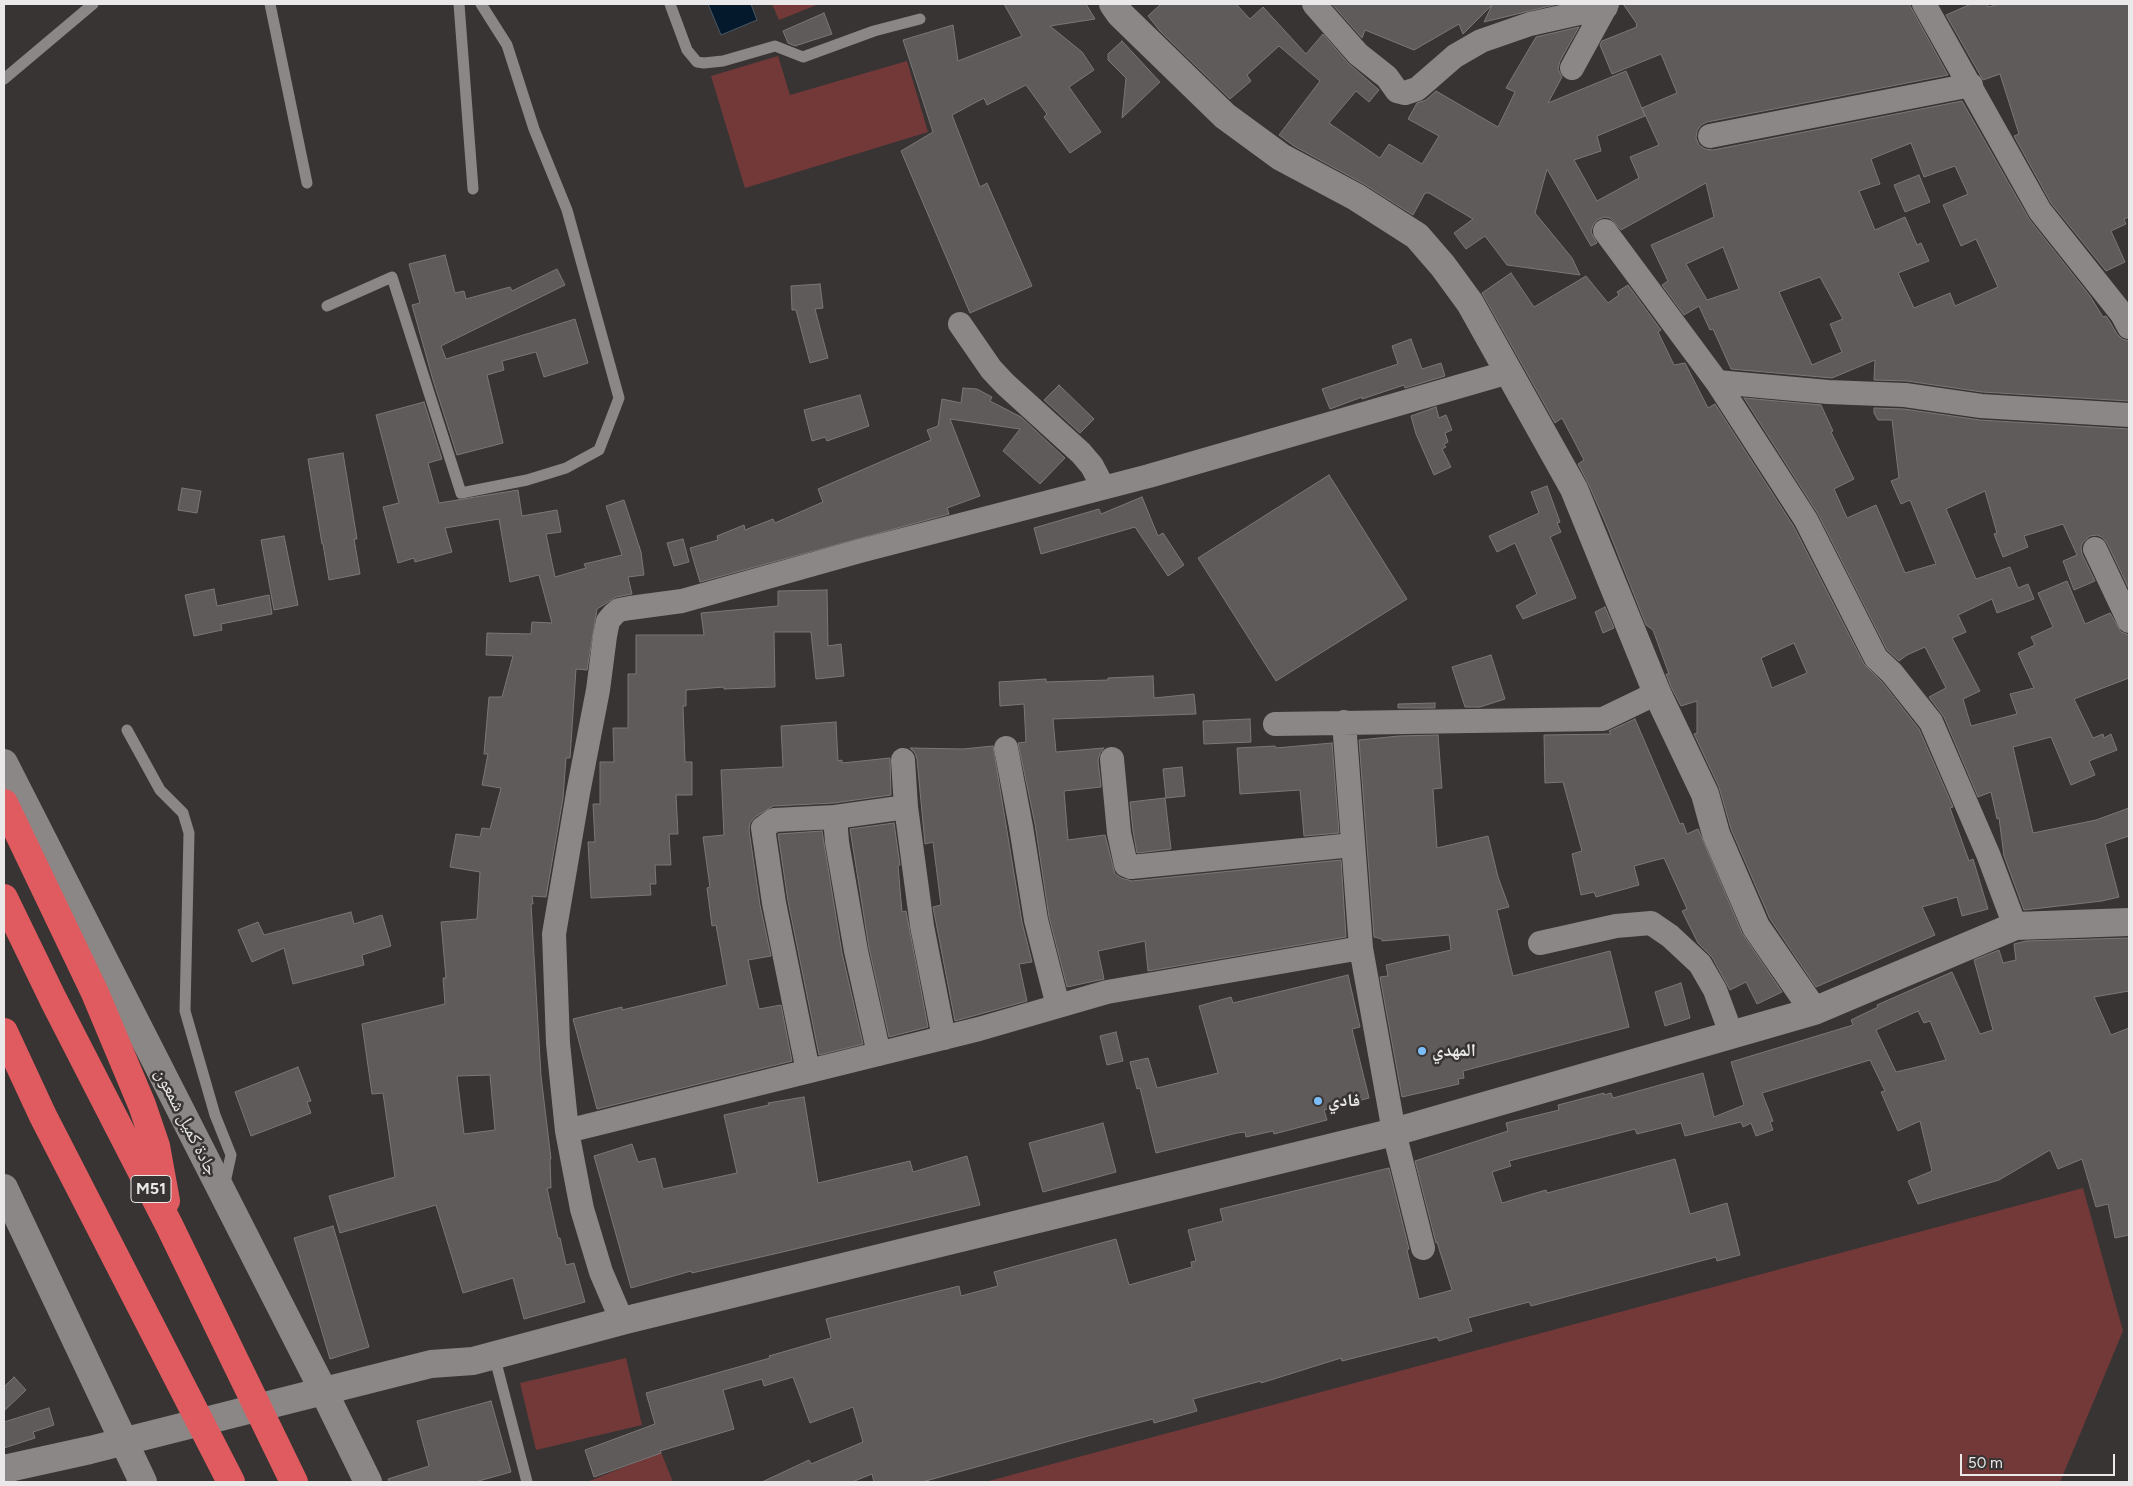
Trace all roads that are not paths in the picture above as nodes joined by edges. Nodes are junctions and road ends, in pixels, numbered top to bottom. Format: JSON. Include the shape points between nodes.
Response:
{"nodes":[{"id":1,"x":93,"y":4,"type":"edge"},
{"id":2,"x":270,"y":4,"type":"edge"},
{"id":3,"x":459,"y":4,"type":"edge"},
{"id":4,"x":480,"y":4,"type":"edge"},
{"id":5,"x":670,"y":4,"type":"edge"},
{"id":6,"x":1113,"y":4,"type":"edge"},
{"id":7,"x":1314,"y":4,"type":"edge"},
{"id":8,"x":1924,"y":4,"type":"edge"},
{"id":9,"x":1606,"y":5,"type":"edge"},
{"id":10,"x":920,"y":19,"type":"dead end"},
{"id":11,"x":1572,"y":68,"type":"dead end"},
{"id":12,"x":4,"y":79,"type":"edge"},
{"id":13,"x":1971,"y":86,"type":"junction"},
{"id":14,"x":1710,"y":136,"type":"dead end"},
{"id":15,"x":307,"y":183,"type":"dead end"},
{"id":16,"x":473,"y":189,"type":"dead end"},
{"id":17,"x":1605,"y":231,"type":"dead end"},
{"id":18,"x":327,"y":306,"type":"dead end"},
{"id":19,"x":960,"y":324,"type":"dead end"},
{"id":20,"x":2129,"y":327,"type":"edge"},
{"id":21,"x":1509,"y":372,"type":"junction"},
{"id":22,"x":1717,"y":382,"type":"junction"},
{"id":23,"x":2129,"y":414,"type":"edge"},
{"id":24,"x":1103,"y":487,"type":"junction"},
{"id":25,"x":2095,"y":549,"type":"dead end"},
{"id":26,"x":2129,"y":621,"type":"edge"},
{"id":27,"x":1657,"y":693,"type":"junction"},
{"id":28,"x":1344,"y":722,"type":"junction"},
{"id":29,"x":1275,"y":724,"type":"dead end"},
{"id":30,"x":127,"y":730,"type":"dead end"},
{"id":31,"x":1006,"y":748,"type":"dead end"},
{"id":32,"x":1112,"y":759,"type":"dead end"},
{"id":33,"x":903,"y":760,"type":"dead end"},
{"id":34,"x":4,"y":763,"type":"edge"},
{"id":35,"x":4,"y":803,"type":"edge"},
{"id":36,"x":906,"y":807,"type":"junction"},
{"id":37,"x":835,"y":817,"type":"junction"},
{"id":38,"x":1353,"y":845,"type":"junction"},
{"id":39,"x":4,"y":898,"type":"edge"},
{"id":40,"x":2129,"y":922,"type":"edge"},
{"id":41,"x":2015,"y":926,"type":"junction"},
{"id":42,"x":1540,"y":943,"type":"dead end"},
{"id":43,"x":1361,"y":948,"type":"junction"},
{"id":44,"x":1058,"y":1006,"type":"junction"},
{"id":45,"x":1814,"y":1011,"type":"junction"},
{"id":46,"x":4,"y":1032,"type":"edge"},
{"id":47,"x":1732,"y":1036,"type":"junction"},
{"id":48,"x":944,"y":1038,"type":"junction"},
{"id":49,"x":880,"y":1054,"type":"junction"},
{"id":50,"x":808,"y":1071,"type":"junction"},
{"id":51,"x":567,"y":1131,"type":"junction"},
{"id":52,"x":1394,"y":1132,"type":"junction"},
{"id":53,"x":4,"y":1188,"type":"edge"},
{"id":54,"x":223,"y":1194,"type":"junction"},
{"id":55,"x":169,"y":1225,"type":"junction"},
{"id":56,"x":1423,"y":1248,"type":"dead end"},
{"id":57,"x":622,"y":1320,"type":"junction"},
{"id":58,"x":484,"y":1358,"type":"junction"},
{"id":59,"x":318,"y":1400,"type":"junction"},
{"id":60,"x":126,"y":1448,"type":"junction"},
{"id":61,"x":4,"y":1469,"type":"edge"},
{"id":62,"x":5,"y":1482,"type":"edge"},
{"id":63,"x":143,"y":1482,"type":"edge"},
{"id":64,"x":231,"y":1482,"type":"edge"},
{"id":65,"x":294,"y":1482,"type":"edge"},
{"id":66,"x":368,"y":1482,"type":"edge"},
{"id":67,"x":527,"y":1482,"type":"edge"}],
"edges":[{"from":1,"to":12,"type":"lane"},
{"from":2,"to":15,"type":"lane"},
{"from":3,"to":16,"type":"lane"},
{"from":4,"to":18,"type":"lane","via":[[507,45],[534,129],[567,210],[619,398],[600,450],[566,468],[461,493],[392,276]]},
{"from":5,"to":10,"type":"lane","via":[[687,50],[697,62],[704,63],[775,46],[803,58],[874,30]]},
{"from":6,"to":21,"type":"street","via":[[1225,116],[1282,157],[1356,197],[1417,236],[1470,303]]},
{"from":7,"to":9,"type":"street","via":[[1358,54],[1387,77],[1397,91],[1405,93],[1417,89],[1456,56],[1481,42],[1530,24]]},
{"from":8,"to":13,"type":"street"},
{"from":9,"to":11,"type":"street"},
{"from":13,"to":14,"type":"street"},
{"from":13,"to":20,"type":"street","via":[[2040,211]]},
{"from":17,"to":22,"type":"street"},
{"from":19,"to":24,"type":"street","via":[[991,369],[1081,453]]},
{"from":21,"to":24,"type":"street"},
{"from":21,"to":27,"type":"street","via":[[1574,489]]},
{"from":22,"to":23,"type":"street","via":[[1905,395],[1981,406]]},
{"from":22,"to":41,"type":"street","via":[[1806,520],[1876,658],[1931,722]]},
{"from":24,"to":51,"type":"street","via":[[682,601],[619,610],[608,621],[554,934],[558,1043]]},
{"from":25,"to":26,"type":"street"},
{"from":27,"to":28,"type":"street","via":[[1603,719]]},
{"from":27,"to":45,"type":"street","via":[[1705,794],[1716,834],[1756,927]]},
{"from":28,"to":29,"type":"street"},
{"from":28,"to":38,"type":"street"},
{"from":30,"to":54,"type":"lane","via":[[160,790],[183,813],[189,833],[185,1012],[215,1115],[231,1155]]},
{"from":31,"to":44,"type":"street","via":[[1036,920]]},
{"from":32,"to":38,"type":"street","via":[[1119,833],[1126,865],[1131,868]]},
{"from":33,"to":36,"type":"street"},
{"from":34,"to":54,"type":"street","name":"جادة كميل شمعون"},
{"from":35,"to":55,"type":"highway","via":[[95,993],[142,1105],[156,1146]]},
{"from":36,"to":37,"type":"street"},
{"from":36,"to":48,"type":"street","via":[[922,926]]},
{"from":37,"to":49,"type":"street","via":[[856,951]]},
{"from":37,"to":50,"type":"street","via":[[774,820],[763,828],[774,903]]},
{"from":38,"to":43,"type":"street"},
{"from":39,"to":55,"type":"highway","number":"M51","via":[[52,999]]},
{"from":40,"to":41,"type":"street"},
{"from":41,"to":45,"type":"street"},
{"from":42,"to":47,"type":"street","via":[[1616,926],[1651,923],[1700,964],[1715,990]]},
{"from":43,"to":44,"type":"street","via":[[1107,992]]},
{"from":43,"to":52,"type":"street"},
{"from":44,"to":48,"type":"street"},
{"from":45,"to":47,"type":"street"},
{"from":46,"to":64,"type":"highway","via":[[43,1116]]},
{"from":47,"to":52,"type":"street"},
{"from":48,"to":49,"type":"street"},
{"from":49,"to":50,"type":"street"},
{"from":50,"to":51,"type":"street"},
{"from":51,"to":57,"type":"street","via":[[582,1209],[601,1272]]},
{"from":52,"to":56,"type":"street"},
{"from":52,"to":57,"type":"street"},
{"from":53,"to":60,"type":"street"},
{"from":54,"to":59,"type":"street","name":"جادة كميل شمعون"},
{"from":55,"to":65,"type":"highway","number":"M51"},
{"from":57,"to":58,"type":"street"},
{"from":58,"to":59,"type":"street","via":[[428,1383]]},
{"from":58,"to":67,"type":"lane"},
{"from":59,"to":60,"type":"street"},
{"from":59,"to":66,"type":"street","name":"جادة كميل شمعون"},
{"from":60,"to":61,"type":"street"},
{"from":60,"to":62,"type":"street"},
{"from":60,"to":63,"type":"street"}]}
